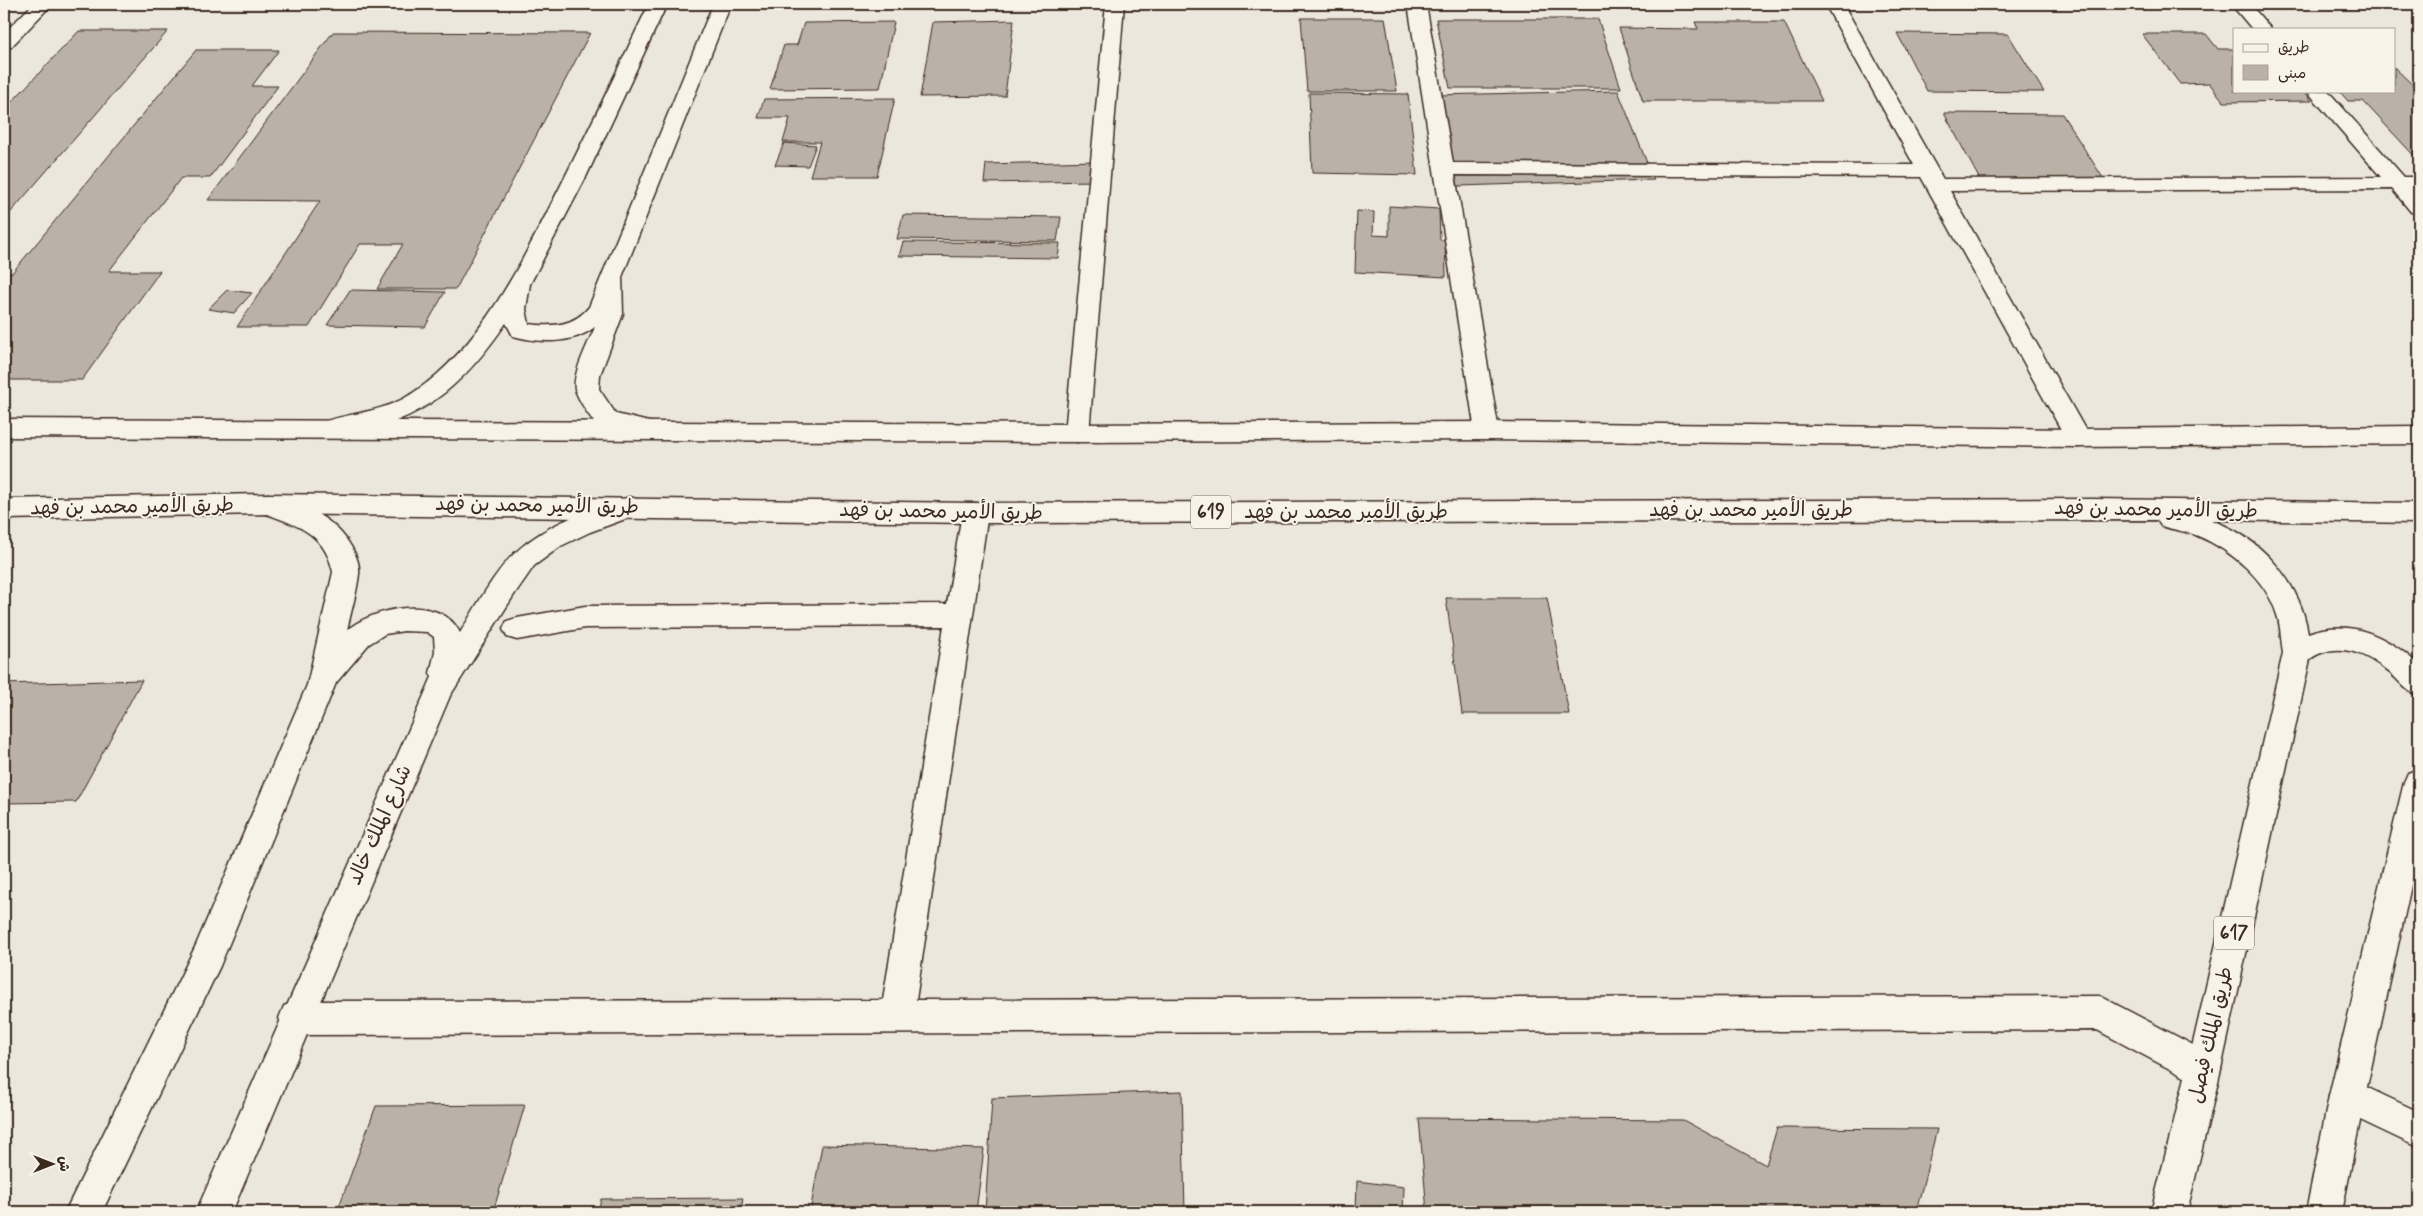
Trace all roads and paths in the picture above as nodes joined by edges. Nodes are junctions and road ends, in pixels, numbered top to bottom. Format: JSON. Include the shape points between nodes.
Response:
{"nodes":[{"id":1,"x":43,"y":4,"type":"edge"},
{"id":2,"x":658,"y":4,"type":"edge"},
{"id":3,"x":722,"y":4,"type":"edge"},
{"id":4,"x":1115,"y":4,"type":"edge"},
{"id":5,"x":1417,"y":4,"type":"edge"},
{"id":6,"x":1834,"y":4,"type":"edge"},
{"id":7,"x":2240,"y":4,"type":"edge"},
{"id":8,"x":2261,"y":28,"type":"edge"},
{"id":9,"x":4,"y":43,"type":"edge"},
{"id":10,"x":2319,"y":92,"type":"edge"},
{"id":11,"x":1444,"y":169,"type":"junction"},
{"id":12,"x":1933,"y":178,"type":"junction"},
{"id":13,"x":2398,"y":183,"type":"junction"},
{"id":14,"x":2419,"y":183,"type":"edge"},
{"id":15,"x":2419,"y":207,"type":"edge"},
{"id":16,"x":611,"y":277,"type":"junction"},
{"id":17,"x":522,"y":280,"type":"junction"},
{"id":18,"x":4,"y":428,"type":"edge"},
{"id":19,"x":320,"y":430,"type":"junction"},
{"id":20,"x":648,"y":430,"type":"junction"},
{"id":21,"x":1487,"y":431,"type":"junction"},
{"id":22,"x":1077,"y":433,"type":"junction"},
{"id":23,"x":2419,"y":435,"type":"edge"},
{"id":24,"x":2078,"y":438,"type":"junction"},
{"id":25,"x":268,"y":504,"type":"junction"},
{"id":26,"x":630,"y":507,"type":"junction"},
{"id":27,"x":4,"y":509,"type":"edge"},
{"id":28,"x":2093,"y":509,"type":"junction"},
{"id":29,"x":975,"y":513,"type":"junction"},
{"id":30,"x":2419,"y":513,"type":"edge"},
{"id":31,"x":958,"y":615,"type":"junction"},
{"id":32,"x":517,"y":630,"type":"dead end"},
{"id":33,"x":2297,"y":653,"type":"junction"},
{"id":34,"x":2419,"y":684,"type":"edge"},
{"id":35,"x":321,"y":685,"type":"junction"},
{"id":36,"x":438,"y":691,"type":"junction"},
{"id":37,"x":2419,"y":782,"type":"edge"},
{"id":38,"x":897,"y":1016,"type":"junction"},
{"id":39,"x":296,"y":1018,"type":"junction"},
{"id":40,"x":2204,"y":1068,"type":"junction"},
{"id":41,"x":2348,"y":1096,"type":"junction"},
{"id":42,"x":2419,"y":1130,"type":"edge"},
{"id":43,"x":83,"y":1212,"type":"edge"},
{"id":44,"x":214,"y":1212,"type":"edge"},
{"id":45,"x":2169,"y":1212,"type":"edge"},
{"id":46,"x":2324,"y":1212,"type":"edge"}],
"edges":[{"from":1,"to":9,"type":"main road"},
{"from":2,"to":17,"type":"main road","via":[[603,123]]},
{"from":3,"to":16,"type":"main road"},
{"from":4,"to":22,"type":"main road"},
{"from":5,"to":11,"type":"main road"},
{"from":6,"to":12,"type":"main road"},
{"from":7,"to":8,"type":"main road"},
{"from":10,"to":13,"type":"main road"},
{"from":11,"to":12,"type":"main road"},
{"from":11,"to":21,"type":"main road"},
{"from":12,"to":13,"type":"main road"},
{"from":12,"to":24,"type":"main road"},
{"from":13,"to":14,"type":"main road"},
{"from":13,"to":15,"type":"main road"},
{"from":16,"to":17,"type":"main road","via":[[598,310],[586,321],[555,334],[521,330],[514,320]]},
{"from":16,"to":20,"type":"main road","via":[[612,314],[588,375],[587,389],[608,421]]},
{"from":17,"to":19,"type":"main road","via":[[478,343],[448,377],[420,399],[396,413],[368,422]]},
{"from":18,"to":19,"type":"main road"},
{"from":19,"to":20,"type":"main road"},
{"from":20,"to":22,"type":"main road"},
{"from":21,"to":22,"type":"main road"},
{"from":21,"to":24,"type":"main road"},
{"from":23,"to":24,"type":"main road"},
{"from":25,"to":26,"type":"main road","name":"طريق الأمير محمد بن فهد","number":"619"},
{"from":25,"to":27,"type":"main road","name":"طريق الأمير محمد بن فهد","number":"619"},
{"from":25,"to":35,"type":"main road","via":[[322,527],[336,539],[344,556],[346,572]]},
{"from":26,"to":29,"type":"main road","name":"طريق الأمير محمد بن فهد","number":"619"},
{"from":26,"to":36,"type":"main road","name":"شارع الملك خالد","via":[[552,539],[525,559],[504,586]]},
{"from":28,"to":29,"type":"main road","name":"طريق الأمير محمد بن فهد","number":"619"},
{"from":28,"to":30,"type":"main road","name":"طريق الأمير محمد بن فهد","number":"619"},
{"from":28,"to":33,"type":"main road","via":[[2176,520],[2205,528],[2233,544],[2260,565],[2277,585],[2290,614]]},
{"from":29,"to":31,"type":"main road"},
{"from":31,"to":32,"type":"main road","via":[[585,617]]},
{"from":31,"to":38,"type":"main road"},
{"from":33,"to":34,"type":"main road","via":[[2318,640],[2339,638],[2369,644],[2408,670]]},
{"from":33,"to":40,"type":"main road","name":"طريق الملك فيصل","number":"617"},
{"from":35,"to":36,"type":"main road","via":[[340,655],[356,638],[392,620],[411,618],[430,621],[449,636],[450,649]]},
{"from":35,"to":43,"type":"main road","via":[[208,955]]},
{"from":36,"to":39,"type":"main road","name":"شارع الملك خالد"},
{"from":37,"to":41,"type":"main road"},
{"from":38,"to":39,"type":"main road"},
{"from":38,"to":40,"type":"main road","via":[[2100,1013]]},
{"from":39,"to":44,"type":"main road","name":"شارع الملك خالد"},
{"from":40,"to":45,"type":"main road","name":"طريق الملك فيصل","number":"617"},
{"from":41,"to":42,"type":"main road"},
{"from":41,"to":46,"type":"main road"}]}
